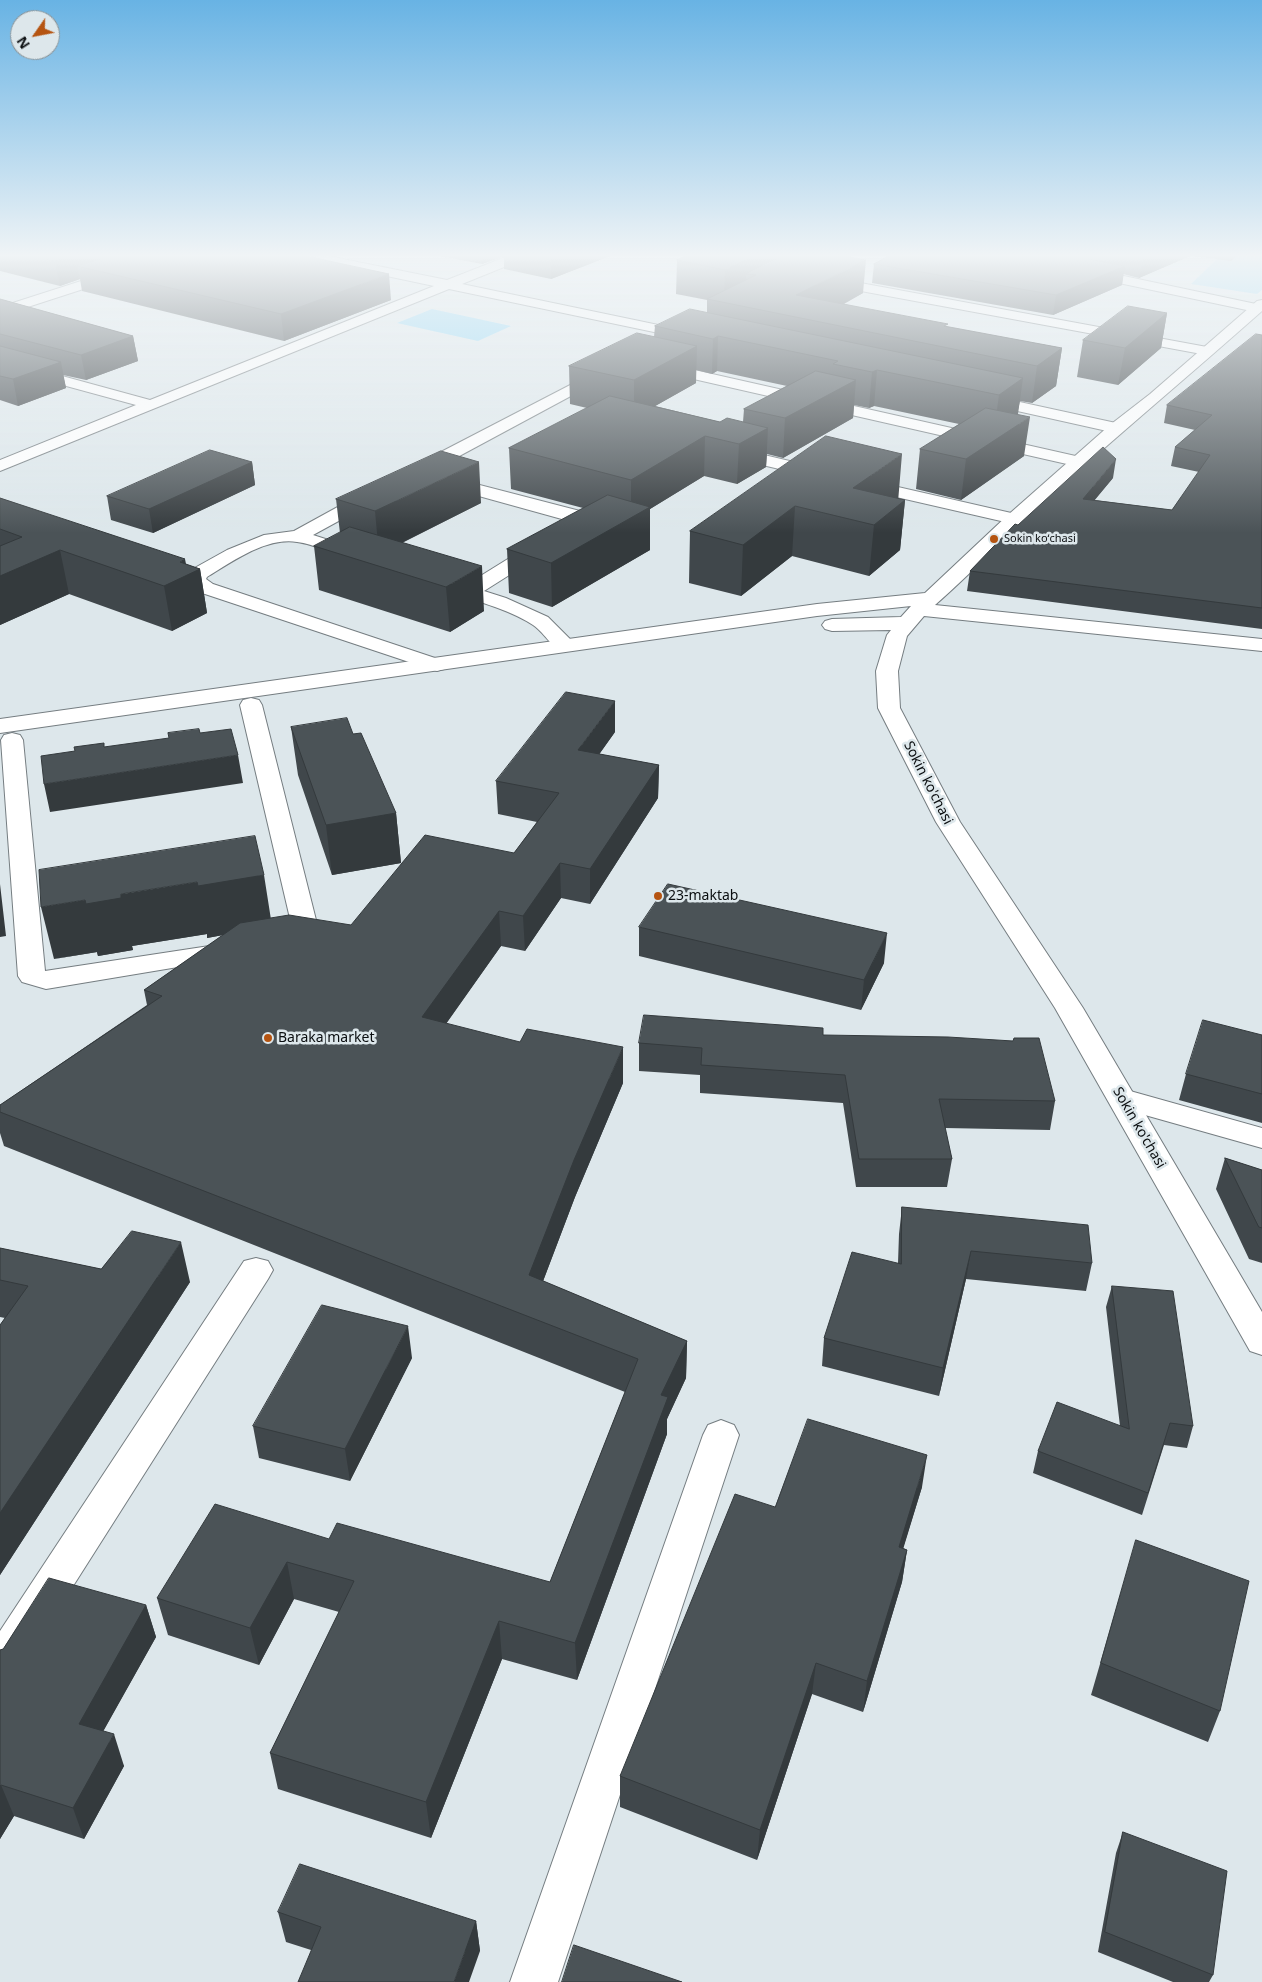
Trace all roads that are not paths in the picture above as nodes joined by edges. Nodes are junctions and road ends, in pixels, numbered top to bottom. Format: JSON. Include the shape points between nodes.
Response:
{"nodes":[{"id":1,"x":291,"y":348,"type":"edge"},
{"id":2,"x":1188,"y":348,"type":"edge"},
{"id":3,"x":1211,"y":348,"type":"edge"},
{"id":4,"x":1207,"y":352,"type":"junction"},
{"id":5,"x":0,"y":363,"type":"edge"},
{"id":6,"x":620,"y":365,"type":"edge"},
{"id":7,"x":647,"y":365,"type":"edge"},
{"id":8,"x":971,"y":396,"type":"edge"},
{"id":9,"x":152,"y":405,"type":"junction"},
{"id":10,"x":538,"y":407,"type":"junction"},
{"id":11,"x":566,"y":414,"type":"dead end"},
{"id":12,"x":1116,"y":428,"type":"junction"},
{"id":13,"x":710,"y":448,"type":"edge"},
{"id":14,"x":1080,"y":462,"type":"junction"},
{"id":15,"x":0,"y":466,"type":"edge"},
{"id":16,"x":388,"y":488,"type":"edge"},
{"id":17,"x":1014,"y":520,"type":"junction"},
{"id":18,"x":298,"y":536,"type":"junction"},
{"id":19,"x":373,"y":561,"type":"edge"},
{"id":20,"x":434,"y":581,"type":"edge"},
{"id":21,"x":469,"y":592,"type":"junction"},
{"id":22,"x":919,"y":610,"type":"junction"},
{"id":23,"x":1262,"y":645,"type":"edge"},
{"id":24,"x":566,"y":646,"type":"junction"},
{"id":25,"x":436,"y":665,"type":"junction"},
{"id":26,"x":251,"y":705,"type":"junction"},
{"id":27,"x":4,"y":736,"type":"edge"},
{"id":28,"x":1123,"y":1099,"type":"junction"},
{"id":29,"x":1262,"y":1138,"type":"edge"},
{"id":30,"x":256,"y":1270,"type":"dead end"},
{"id":31,"x":1262,"y":1342,"type":"edge"},
{"id":32,"x":721,"y":1435,"type":"dead end"},
{"id":33,"x":0,"y":1666,"type":"edge"},
{"id":34,"x":534,"y":1982,"type":"edge"}],
"edges":[{"from":1,"to":9,"type":"street"},
{"from":2,"to":4,"type":"street"},
{"from":3,"to":4,"type":"street","name":"Sokin ko'chasi"},
{"from":4,"to":12,"type":"street","name":"Sokin ko'chasi"},
{"from":5,"to":9,"type":"street"},
{"from":6,"to":10,"type":"street"},
{"from":7,"to":14,"type":"street"},
{"from":8,"to":12,"type":"street"},
{"from":9,"to":15,"type":"street"},
{"from":10,"to":11,"type":"street"},
{"from":10,"to":21,"type":"street","via":[[410,476],[574,516],[579,521]]},
{"from":12,"to":14,"type":"street","name":"Sokin ko'chasi"},
{"from":13,"to":17,"type":"street"},
{"from":14,"to":17,"type":"street","name":"Sokin ko'chasi"},
{"from":16,"to":18,"type":"street"},
{"from":17,"to":22,"type":"street","name":"Sokin ko'chasi"},
{"from":18,"to":19,"type":"street"},
{"from":18,"to":25,"type":"street","via":[[263,540],[198,574],[196,581],[206,588]]},
{"from":20,"to":21,"type":"street"},
{"from":21,"to":24,"type":"street","via":[[541,621]]},
{"from":22,"to":23,"type":"street"},
{"from":22,"to":24,"type":"street","via":[[816,610]]},
{"from":22,"to":26,"type":"street"},
{"from":22,"to":28,"type":"street","name":"Sokin ko'chasi","via":[[898,635],[887,671],[889,708],[948,822],[1069,1008]]},
{"from":24,"to":25,"type":"street"},
{"from":25,"to":27,"type":"street"},
{"from":26,"to":27,"type":"street"},
{"from":26,"to":27,"type":"street","via":[[305,928],[295,940],[46,981],[32,976]]},
{"from":28,"to":29,"type":"street"},
{"from":28,"to":31,"type":"street","name":"Sokin ko'chasi"},
{"from":30,"to":33,"type":"street"},
{"from":32,"to":34,"type":"street"}]}
